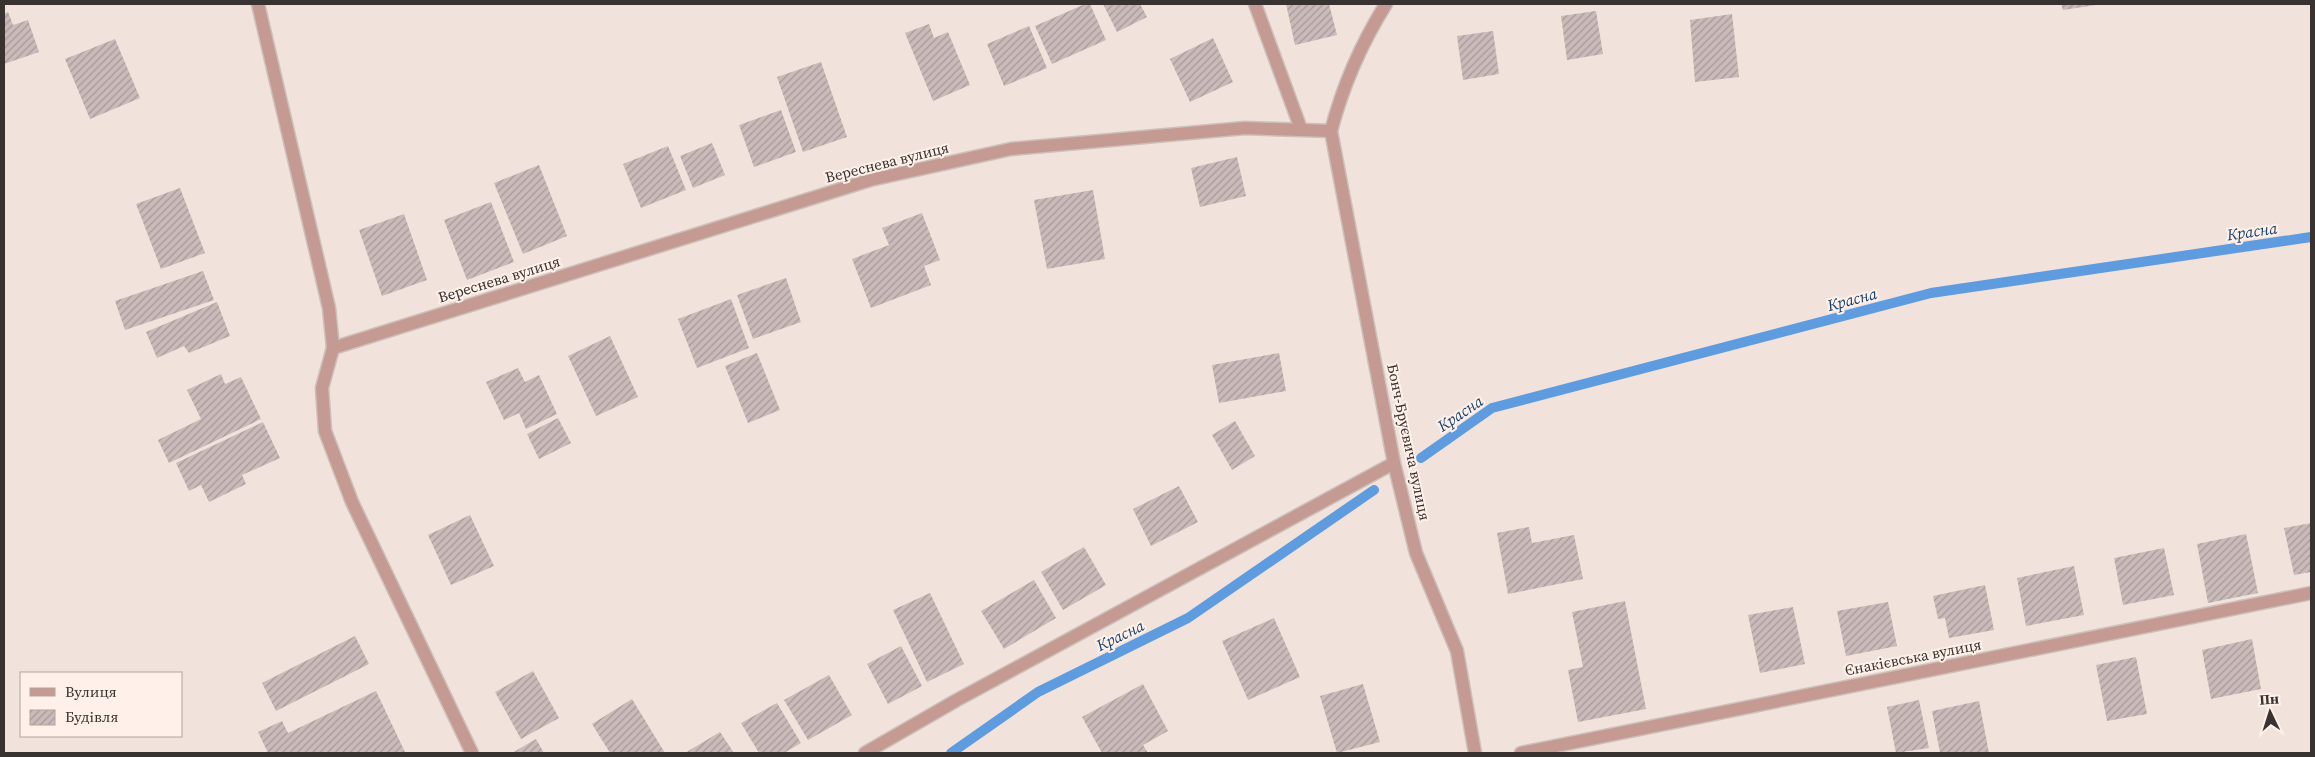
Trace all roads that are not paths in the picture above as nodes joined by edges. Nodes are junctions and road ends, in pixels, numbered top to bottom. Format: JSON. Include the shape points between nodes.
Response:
{"nodes":[{"id":1,"x":258,"y":4,"type":"edge"},
{"id":2,"x":1255,"y":4,"type":"edge"},
{"id":3,"x":1386,"y":4,"type":"edge"},
{"id":4,"x":1301,"y":129,"type":"junction"},
{"id":5,"x":1331,"y":131,"type":"junction"},
{"id":6,"x":333,"y":348,"type":"junction"},
{"id":7,"x":1394,"y":463,"type":"junction"},
{"id":8,"x":2311,"y":593,"type":"edge"},
{"id":9,"x":472,"y":753,"type":"edge"},
{"id":10,"x":865,"y":753,"type":"edge"},
{"id":11,"x":1475,"y":753,"type":"edge"},
{"id":12,"x":1521,"y":753,"type":"edge"}],
"edges":[{"from":1,"to":6,"type":"street","via":[[329,308]]},
{"from":2,"to":4,"type":"street"},
{"from":3,"to":5,"type":"street","via":[[1366,36],[1341,93]]},
{"from":4,"to":5,"type":"street","name":"Вереснева вулиця"},
{"from":4,"to":6,"type":"street","name":"Вереснева вулиця","via":[[1245,128],[1011,149],[870,180]]},
{"from":5,"to":7,"type":"street","name":"Бонч-Бруєвича вулиця"},
{"from":6,"to":9,"type":"street","via":[[322,388],[325,431],[352,502]]},
{"from":7,"to":10,"type":"street"},
{"from":7,"to":11,"type":"street","name":"Бонч-Бруєвича вулиця","via":[[1416,553],[1457,651]]},
{"from":8,"to":12,"type":"street","name":"Єнакієвська вулиця"}]}
